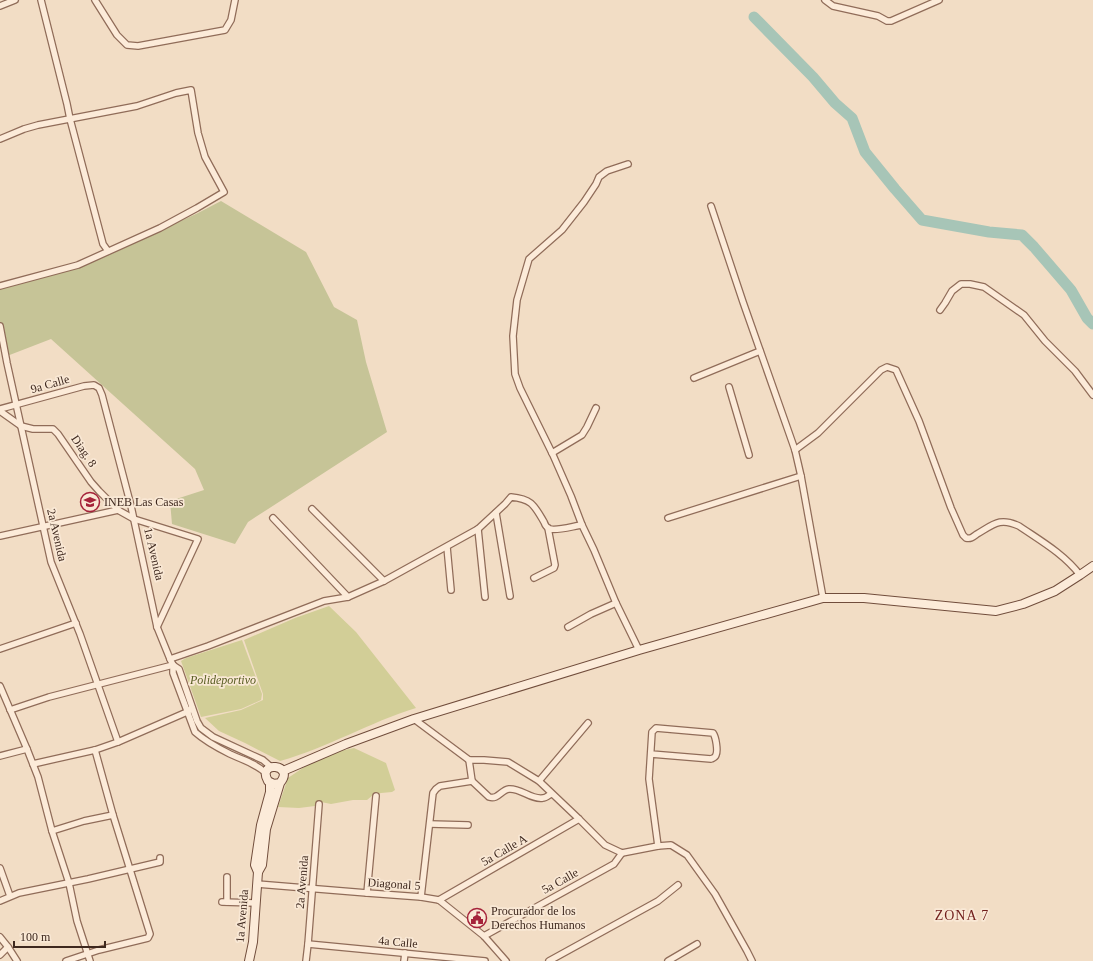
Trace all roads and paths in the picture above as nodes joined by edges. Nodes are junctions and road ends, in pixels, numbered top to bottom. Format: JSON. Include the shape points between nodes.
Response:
{"nodes":[{"id":1,"x":15,"y":0,"type":"edge"},
{"id":2,"x":41,"y":0,"type":"edge"},
{"id":3,"x":95,"y":0,"type":"edge"},
{"id":4,"x":235,"y":0,"type":"edge"},
{"id":5,"x":825,"y":0,"type":"edge"},
{"id":6,"x":939,"y":0,"type":"edge"},
{"id":7,"x":0,"y":6,"type":"edge"},
{"id":8,"x":70,"y":119,"type":"junction"},
{"id":9,"x":0,"y":139,"type":"edge"},
{"id":10,"x":628,"y":164,"type":"dead end"},
{"id":11,"x":711,"y":206,"type":"dead end"},
{"id":12,"x":108,"y":251,"type":"junction"},
{"id":13,"x":0,"y":286,"type":"edge"},
{"id":14,"x":940,"y":310,"type":"dead end"},
{"id":15,"x":0,"y":326,"type":"edge"},
{"id":16,"x":760,"y":351,"type":"junction"},
{"id":17,"x":694,"y":378,"type":"dead end"},
{"id":18,"x":729,"y":387,"type":"dead end"},
{"id":19,"x":1093,"y":394,"type":"edge"},
{"id":20,"x":102,"y":395,"type":"joint"},
{"id":21,"x":17,"y":405,"type":"junction"},
{"id":22,"x":596,"y":408,"type":"dead end"},
{"id":23,"x":0,"y":410,"type":"edge"},
{"id":24,"x":21,"y":426,"type":"junction"},
{"id":25,"x":795,"y":450,"type":"junction"},
{"id":26,"x":552,"y":453,"type":"junction"},
{"id":27,"x":749,"y":455,"type":"dead end"},
{"id":28,"x":801,"y":476,"type":"junction"},
{"id":29,"x":118,"y":510,"type":"junction"},
{"id":30,"x":312,"y":510,"type":"dead end"},
{"id":31,"x":496,"y":513,"type":"junction"},
{"id":32,"x":273,"y":518,"type":"dead end"},
{"id":33,"x":668,"y":518,"type":"dead end"},
{"id":34,"x":134,"y":519,"type":"junction"},
{"id":35,"x":582,"y":525,"type":"junction"},
{"id":36,"x":44,"y":526,"type":"junction"},
{"id":37,"x":548,"y":528,"type":"junction"},
{"id":38,"x":478,"y":529,"type":"junction"},
{"id":39,"x":0,"y":536,"type":"edge"},
{"id":40,"x":447,"y":547,"type":"junction"},
{"id":41,"x":1093,"y":566,"type":"edge"},
{"id":42,"x":1080,"y":575,"type":"junction"},
{"id":43,"x":534,"y":578,"type":"dead end"},
{"id":44,"x":384,"y":581,"type":"junction"},
{"id":45,"x":451,"y":590,"type":"dead end"},
{"id":46,"x":510,"y":596,"type":"dead end"},
{"id":47,"x":348,"y":597,"type":"junction"},
{"id":48,"x":485,"y":597,"type":"dead end"},
{"id":49,"x":823,"y":598,"type":"junction"},
{"id":50,"x":616,"y":603,"type":"junction"},
{"id":51,"x":76,"y":623,"type":"junction"},
{"id":52,"x":157,"y":627,"type":"junction"},
{"id":53,"x":568,"y":627,"type":"dead end"},
{"id":54,"x":0,"y":649,"type":"edge"},
{"id":55,"x":639,"y":650,"type":"junction"},
{"id":56,"x":170,"y":659,"type":"junction"},
{"id":57,"x":173,"y":665,"type":"junction"},
{"id":58,"x":98,"y":685,"type":"junction"},
{"id":59,"x":0,"y":686,"type":"edge"},
{"id":60,"x":10,"y":710,"type":"junction"},
{"id":61,"x":190,"y":710,"type":"junction"},
{"id":62,"x":414,"y":719,"type":"junction"},
{"id":63,"x":588,"y":723,"type":"dead end"},
{"id":64,"x":118,"y":742,"type":"junction"},
{"id":65,"x":27,"y":749,"type":"junction"},
{"id":66,"x":96,"y":750,"type":"junction"},
{"id":67,"x":651,"y":754,"type":"junction"},
{"id":68,"x":0,"y":756,"type":"edge"},
{"id":69,"x":468,"y":760,"type":"junction"},
{"id":70,"x":33,"y":764,"type":"junction"},
{"id":71,"x":268,"y":770,"type":"junction"},
{"id":72,"x":283,"y":771,"type":"junction"},
{"id":73,"x":472,"y":781,"type":"junction"},
{"id":74,"x":539,"y":781,"type":"junction"},
{"id":75,"x":280,"y":782,"type":"junction"},
{"id":76,"x":270,"y":783,"type":"junction"},
{"id":77,"x":552,"y":794,"type":"junction"},
{"id":78,"x":376,"y":796,"type":"dead end"},
{"id":79,"x":320,"y":804,"type":"dead end"},
{"id":80,"x":113,"y":815,"type":"junction"},
{"id":81,"x":579,"y":819,"type":"junction"},
{"id":82,"x":430,"y":824,"type":"junction"},
{"id":83,"x":468,"y":825,"type":"dead end"},
{"id":84,"x":52,"y":831,"type":"junction"},
{"id":85,"x":658,"y":846,"type":"junction"},
{"id":86,"x":622,"y":853,"type":"junction"},
{"id":87,"x":160,"y":858,"type":"dead end"},
{"id":88,"x":0,"y":868,"type":"edge"},
{"id":89,"x":129,"y":870,"type":"junction"},
{"id":90,"x":258,"y":872,"type":"junction"},
{"id":91,"x":227,"y":877,"type":"dead end"},
{"id":92,"x":69,"y":883,"type":"junction"},
{"id":93,"x":257,"y":884,"type":"junction"},
{"id":94,"x":678,"y":885,"type":"dead end"},
{"id":95,"x":313,"y":888,"type":"junction"},
{"id":96,"x":367,"y":893,"type":"junction"},
{"id":97,"x":10,"y":896,"type":"junction"},
{"id":98,"x":421,"y":896,"type":"junction"},
{"id":99,"x":0,"y":900,"type":"edge"},
{"id":100,"x":439,"y":900,"type":"junction"},
{"id":101,"x":256,"y":904,"type":"junction"},
{"id":102,"x":484,"y":936,"type":"junction"},
{"id":103,"x":0,"y":938,"type":"edge"},
{"id":104,"x":308,"y":944,"type":"junction"},
{"id":105,"x":697,"y":944,"type":"dead end"},
{"id":106,"x":8,"y":947,"type":"junction"},
{"id":107,"x":405,"y":953,"type":"junction"},
{"id":108,"x":88,"y":954,"type":"junction"},
{"id":109,"x":0,"y":955,"type":"edge"},
{"id":110,"x":17,"y":961,"type":"edge"},
{"id":111,"x":66,"y":961,"type":"edge"},
{"id":112,"x":90,"y":961,"type":"edge"},
{"id":113,"x":248,"y":961,"type":"edge"},
{"id":114,"x":306,"y":961,"type":"edge"},
{"id":115,"x":404,"y":961,"type":"edge"},
{"id":116,"x":485,"y":961,"type":"edge"},
{"id":117,"x":506,"y":961,"type":"edge"},
{"id":118,"x":549,"y":961,"type":"edge"},
{"id":119,"x":668,"y":961,"type":"edge"},
{"id":120,"x":752,"y":961,"type":"edge"}],
"edges":[{"from":1,"to":7,"type":"street"},
{"from":2,"to":8,"type":"street"},
{"from":3,"to":4,"type":"street","via":[[117,36],[127,45],[138,46],[225,30],[231,20]]},
{"from":5,"to":6,"type":"street","via":[[833,6],[878,16],[887,21]]},
{"from":8,"to":9,"type":"street","via":[[24,129]]},
{"from":8,"to":12,"type":"street","via":[[103,244]]},
{"from":8,"to":12,"type":"street","via":[[137,106],[191,90],[205,157],[224,192],[160,228]]},
{"from":10,"to":26,"type":"street","via":[[607,171],[599,177],[584,202],[562,230],[530,260],[517,300],[512,336],[515,374]]},
{"from":11,"to":16,"type":"street"},
{"from":12,"to":13,"type":"street","via":[[78,265]]},
{"from":14,"to":19,"type":"street","via":[[952,291],[961,284],[984,287],[1024,315]]},
{"from":15,"to":21,"type":"street","name":"2a Avenida"},
{"from":16,"to":17,"type":"street"},
{"from":16,"to":25,"type":"street"},
{"from":18,"to":27,"type":"street"},
{"from":20,"to":21,"type":"street","name":"9a Calle","via":[[99,388],[94,385],[84,386]]},
{"from":20,"to":34,"type":"street","name":"1a Avenida"},
{"from":21,"to":23,"type":"street","name":"9a Calle"},
{"from":21,"to":24,"type":"street","name":"2a Avenida"},
{"from":22,"to":26,"type":"street","via":[[582,434]]},
{"from":23,"to":24,"type":"street"},
{"from":24,"to":29,"type":"street","name":"Diag. 8","via":[[53,430],[58,434],[91,482]]},
{"from":24,"to":36,"type":"street","name":"2a Avenida"},
{"from":25,"to":28,"type":"street"},
{"from":25,"to":42,"type":"street","via":[[818,433],[881,370],[887,367],[896,370],[919,421],[963,535],[970,539],[994,524],[1013,523],[1059,554]]},
{"from":26,"to":35,"type":"street"},
{"from":28,"to":33,"type":"street"},
{"from":28,"to":49,"type":"street"},
{"from":29,"to":34,"type":"street","name":"Diag. 8"},
{"from":29,"to":36,"type":"street"},
{"from":30,"to":44,"type":"street"},
{"from":31,"to":37,"type":"street","via":[[511,496],[525,499],[534,506]]},
{"from":31,"to":38,"type":"street"},
{"from":31,"to":46,"type":"street"},
{"from":32,"to":47,"type":"street"},
{"from":34,"to":52,"type":"street","name":"1a Avenida"},
{"from":34,"to":52,"type":"street","name":"Diag. 8","via":[[198,539]]},
{"from":35,"to":37,"type":"street","via":[[555,530]]},
{"from":35,"to":50,"type":"street"},
{"from":36,"to":39,"type":"street"},
{"from":36,"to":51,"type":"street","name":"2a Avenida","via":[[51,562]]},
{"from":37,"to":43,"type":"street","via":[[555,565],[554,568]]},
{"from":38,"to":40,"type":"street"},
{"from":38,"to":48,"type":"street"},
{"from":40,"to":44,"type":"street"},
{"from":40,"to":45,"type":"street"},
{"from":41,"to":42,"type":"main road"},
{"from":42,"to":49,"type":"main road","via":[[1055,591],[1023,604],[996,611],[864,598]]},
{"from":44,"to":47,"type":"street"},
{"from":47,"to":56,"type":"street","via":[[324,602]]},
{"from":49,"to":55,"type":"main road"},
{"from":50,"to":53,"type":"street"},
{"from":50,"to":55,"type":"street"},
{"from":51,"to":54,"type":"street"},
{"from":51,"to":58,"type":"street","name":"2a Avenida"},
{"from":52,"to":56,"type":"street","name":"1a Avenida"},
{"from":55,"to":62,"type":"main road"},
{"from":56,"to":57,"type":"street","name":"1a Avenida"},
{"from":57,"to":58,"type":"street"},
{"from":57,"to":61,"type":"street","name":"1a Avenida","via":[[173,673]]},
{"from":58,"to":60,"type":"street"},
{"from":58,"to":64,"type":"street","name":"2a Avenida"},
{"from":59,"to":60,"type":"street"},
{"from":60,"to":65,"type":"street"},
{"from":61,"to":64,"type":"street"},
{"from":61,"to":71,"type":"street","name":"1a Avenida","via":[[206,732],[263,760]]},
{"from":62,"to":69,"type":"street"},
{"from":62,"to":72,"type":"main road"},
{"from":63,"to":74,"type":"street"},
{"from":64,"to":66,"type":"street"},
{"from":65,"to":68,"type":"street"},
{"from":65,"to":70,"type":"street"},
{"from":66,"to":70,"type":"street"},
{"from":66,"to":80,"type":"street"},
{"from":67,"to":67,"type":"street","via":[[652,732],[656,728],[713,733],[716,736],[716,755],[711,759]]},
{"from":67,"to":85,"type":"street","via":[[649,779]]},
{"from":69,"to":73,"type":"street"},
{"from":69,"to":74,"type":"street","via":[[508,762]]},
{"from":70,"to":84,"type":"street"},
{"from":71,"to":72,"type":"main road","via":[[278,767]]},
{"from":71,"to":76,"type":"main road","via":[[266,779]]},
{"from":72,"to":75,"type":"main road"},
{"from":73,"to":77,"type":"street","via":[[492,798],[507,789],[542,798]]},
{"from":73,"to":82,"type":"street","via":[[440,786],[436,789],[433,793]]},
{"from":74,"to":77,"type":"street"},
{"from":75,"to":76,"type":"main road"},
{"from":75,"to":90,"type":"main road","name":"1a Avenida","via":[[266,829],[262,865]]},
{"from":76,"to":90,"type":"main road","name":"1a Avenida","via":[[261,825],[256,865]]},
{"from":77,"to":81,"type":"street"},
{"from":78,"to":96,"type":"street"},
{"from":79,"to":95,"type":"street","name":"2a Avenida"},
{"from":80,"to":84,"type":"street"},
{"from":80,"to":89,"type":"street"},
{"from":81,"to":86,"type":"street","via":[[605,845]]},
{"from":81,"to":100,"type":"street","name":"5a Calle A"},
{"from":82,"to":83,"type":"street"},
{"from":82,"to":98,"type":"street"},
{"from":84,"to":92,"type":"street"},
{"from":85,"to":86,"type":"street"},
{"from":85,"to":120,"type":"street","via":[[671,845],[687,855],[714,894]]},
{"from":86,"to":102,"type":"street","name":"5a Calle","via":[[614,864]]},
{"from":87,"to":89,"type":"street","via":[[160,862]]},
{"from":88,"to":97,"type":"street"},
{"from":89,"to":92,"type":"street"},
{"from":89,"to":108,"type":"street","via":[[150,934],[148,938]]},
{"from":90,"to":93,"type":"main road","name":"1a Avenida"},
{"from":91,"to":101,"type":"street","via":[[225,902]]},
{"from":92,"to":97,"type":"street"},
{"from":92,"to":108,"type":"street","via":[[77,921]]},
{"from":93,"to":95,"type":"street","name":"Diagonal 5"},
{"from":93,"to":101,"type":"main road","name":"1a Avenida"},
{"from":94,"to":118,"type":"street","via":[[658,901]]},
{"from":95,"to":96,"type":"street","name":"Diagonal 5"},
{"from":95,"to":104,"type":"street","name":"2a Avenida"},
{"from":96,"to":98,"type":"street","name":"Diagonal 5"},
{"from":97,"to":99,"type":"street"},
{"from":98,"to":100,"type":"street","name":"Diagonal 5"},
{"from":100,"to":102,"type":"street","name":"Diagonal 5"},
{"from":101,"to":113,"type":"main road","name":"1a Avenida"},
{"from":102,"to":117,"type":"street","name":"Diagonal 5"},
{"from":103,"to":106,"type":"street"},
{"from":104,"to":107,"type":"street","name":"4a Calle"},
{"from":104,"to":114,"type":"street","name":"2a Avenida"},
{"from":105,"to":119,"type":"street"},
{"from":106,"to":109,"type":"street"},
{"from":106,"to":110,"type":"street"},
{"from":107,"to":115,"type":"street"},
{"from":107,"to":116,"type":"street","name":"4a Calle"},
{"from":108,"to":111,"type":"street"},
{"from":108,"to":112,"type":"street"}]}
